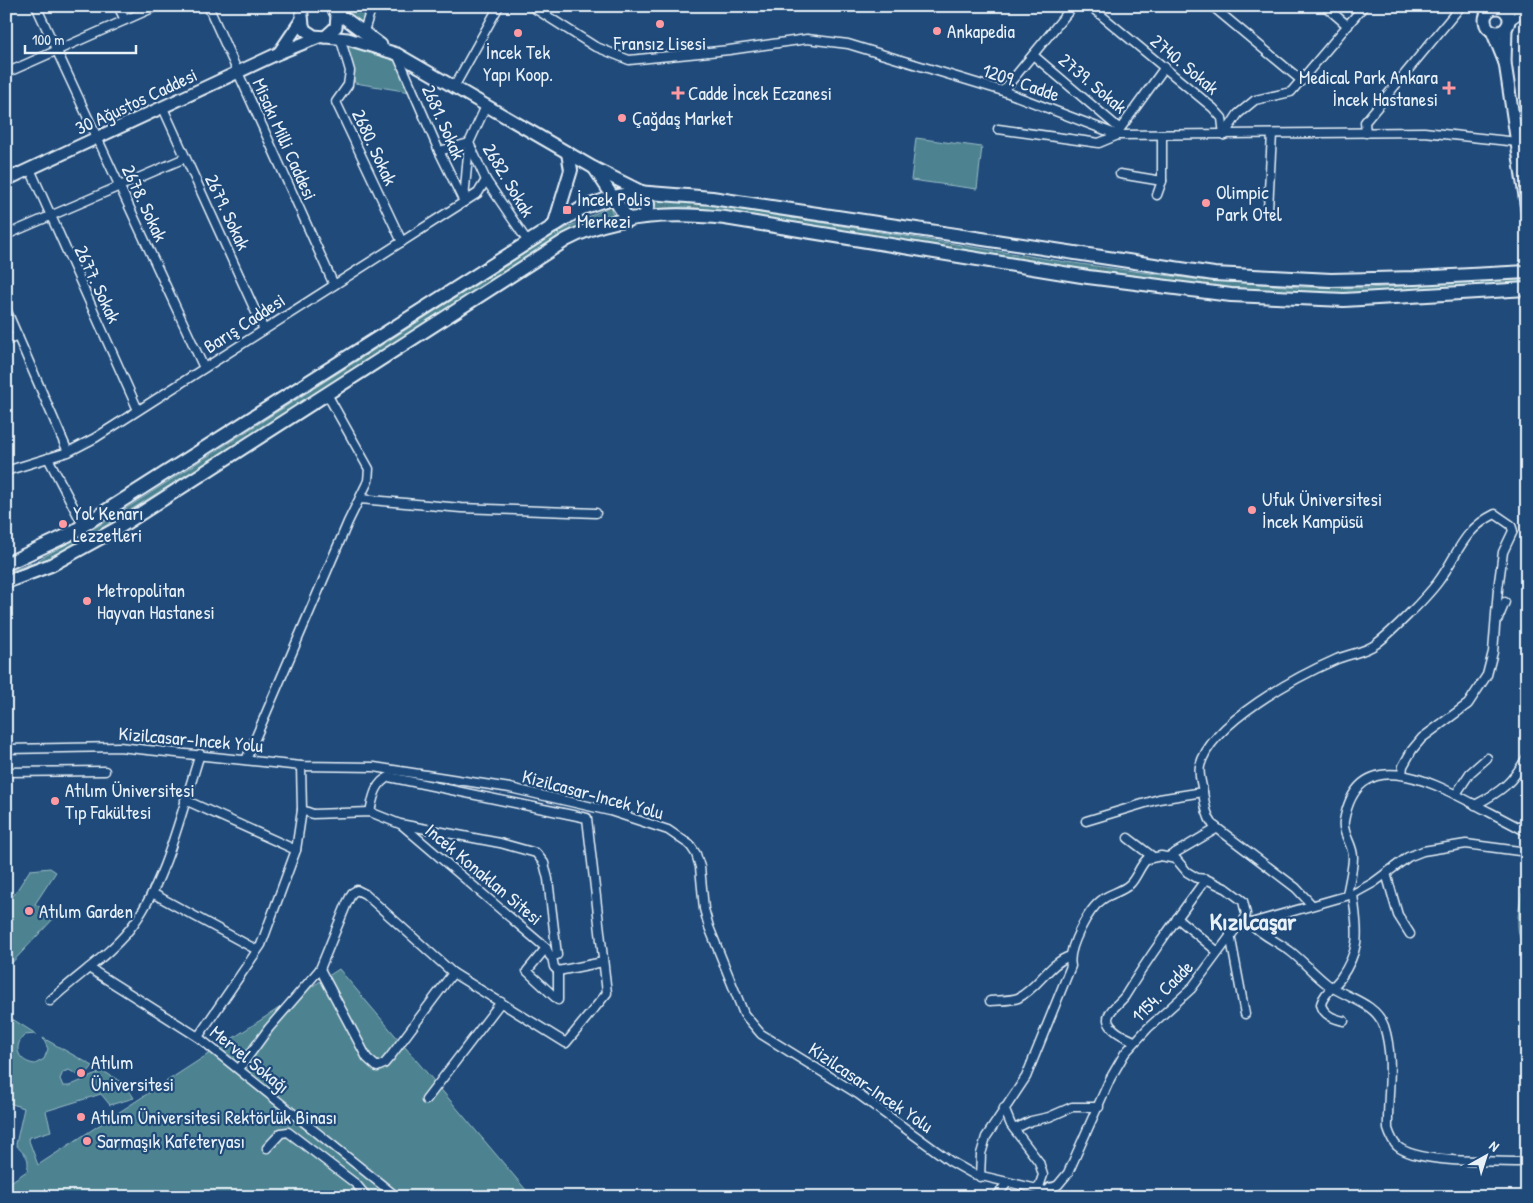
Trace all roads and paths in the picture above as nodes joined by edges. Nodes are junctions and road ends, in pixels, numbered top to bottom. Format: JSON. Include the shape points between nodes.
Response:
{"nodes":[{"id":1,"x":36,"y":6,"type":"edge"},
{"id":2,"x":118,"y":6,"type":"edge"},
{"id":3,"x":157,"y":6,"type":"edge"},
{"id":4,"x":208,"y":6,"type":"edge"},
{"id":5,"x":372,"y":6,"type":"edge"},
{"id":6,"x":499,"y":6,"type":"edge"},
{"id":7,"x":531,"y":6,"type":"edge"},
{"id":8,"x":1073,"y":6,"type":"edge"},
{"id":9,"x":1090,"y":6,"type":"edge"},
{"id":10,"x":1212,"y":6,"type":"edge"},
{"id":11,"x":1325,"y":6,"type":"edge"},
{"id":12,"x":1364,"y":6,"type":"edge"},
{"id":13,"x":1461,"y":6,"type":"edge"},
{"id":14,"x":1523,"y":6,"type":"edge"},
{"id":15,"x":1500,"y":8,"type":"edge"},
{"id":16,"x":333,"y":9,"type":"edge"},
{"id":17,"x":1527,"y":9,"type":"edge"},
{"id":18,"x":1483,"y":10,"type":"edge"},
{"id":19,"x":304,"y":11,"type":"edge"},
{"id":20,"x":125,"y":20,"type":"junction"},
{"id":21,"x":1507,"y":25,"type":"junction"},
{"id":22,"x":1348,"y":26,"type":"junction"},
{"id":23,"x":364,"y":31,"type":"junction"},
{"id":24,"x":1492,"y":31,"type":"junction"},
{"id":25,"x":322,"y":37,"type":"junction"},
{"id":26,"x":340,"y":38,"type":"junction"},
{"id":27,"x":386,"y":49,"type":"junction"},
{"id":28,"x":57,"y":50,"type":"junction"},
{"id":29,"x":279,"y":53,"type":"junction"},
{"id":30,"x":397,"y":54,"type":"junction"},
{"id":31,"x":1033,"y":55,"type":"junction"},
{"id":32,"x":1505,"y":63,"type":"junction"},
{"id":33,"x":1165,"y":67,"type":"junction"},
{"id":34,"x":6,"y":73,"type":"edge"},
{"id":35,"x":238,"y":74,"type":"junction"},
{"id":36,"x":1302,"y":81,"type":"junction"},
{"id":37,"x":454,"y":87,"type":"junction"},
{"id":38,"x":1003,"y":91,"type":"junction"},
{"id":39,"x":486,"y":106,"type":"junction"},
{"id":40,"x":163,"y":108,"type":"junction"},
{"id":41,"x":998,"y":128,"type":"dead end"},
{"id":42,"x":1366,"y":133,"type":"junction"},
{"id":43,"x":1224,"y":134,"type":"junction"},
{"id":44,"x":1272,"y":134,"type":"junction"},
{"id":45,"x":1118,"y":135,"type":"junction"},
{"id":46,"x":1162,"y":135,"type":"junction"},
{"id":47,"x":98,"y":138,"type":"junction"},
{"id":48,"x":469,"y":143,"type":"junction"},
{"id":49,"x":1521,"y":143,"type":"edge"},
{"id":50,"x":439,"y":151,"type":"junction"},
{"id":51,"x":568,"y":153,"type":"junction"},
{"id":52,"x":185,"y":158,"type":"junction"},
{"id":53,"x":1523,"y":162,"type":"edge"},
{"id":54,"x":594,"y":168,"type":"junction"},
{"id":55,"x":30,"y":169,"type":"junction"},
{"id":56,"x":1120,"y":174,"type":"dead end"},
{"id":57,"x":6,"y":180,"type":"edge"},
{"id":58,"x":486,"y":180,"type":"junction"},
{"id":59,"x":1162,"y":181,"type":"junction"},
{"id":60,"x":119,"y":188,"type":"junction"},
{"id":61,"x":642,"y":192,"type":"junction"},
{"id":62,"x":1157,"y":195,"type":"dead end"},
{"id":63,"x":613,"y":197,"type":"junction"},
{"id":64,"x":464,"y":202,"type":"junction"},
{"id":65,"x":1268,"y":209,"type":"dead end"},
{"id":66,"x":1527,"y":210,"type":"edge"},
{"id":67,"x":49,"y":217,"type":"junction"},
{"id":68,"x":645,"y":217,"type":"junction"},
{"id":69,"x":628,"y":220,"type":"junction"},
{"id":70,"x":554,"y":226,"type":"junction"},
{"id":71,"x":6,"y":235,"type":"edge"},
{"id":72,"x":402,"y":242,"type":"junction"},
{"id":73,"x":528,"y":242,"type":"junction"},
{"id":74,"x":1527,"y":272,"type":"edge"},
{"id":75,"x":334,"y":285,"type":"junction"},
{"id":76,"x":1527,"y":289,"type":"edge"},
{"id":77,"x":6,"y":309,"type":"edge"},
{"id":78,"x":264,"y":330,"type":"junction"},
{"id":79,"x":18,"y":336,"type":"junction"},
{"id":80,"x":6,"y":341,"type":"edge"},
{"id":81,"x":204,"y":368,"type":"junction"},
{"id":82,"x":327,"y":394,"type":"junction"},
{"id":83,"x":138,"y":410,"type":"junction"},
{"id":84,"x":68,"y":452,"type":"junction"},
{"id":85,"x":48,"y":458,"type":"junction"},
{"id":86,"x":6,"y":471,"type":"edge"},
{"id":87,"x":360,"y":499,"type":"junction"},
{"id":88,"x":596,"y":513,"type":"dead end"},
{"id":89,"x":83,"y":525,"type":"junction"},
{"id":90,"x":6,"y":564,"type":"edge"},
{"id":91,"x":6,"y":582,"type":"edge"},
{"id":92,"x":1505,"y":602,"type":"dead end"},
{"id":93,"x":1494,"y":628,"type":"junction"},
{"id":94,"x":6,"y":748,"type":"edge"},
{"id":95,"x":200,"y":754,"type":"junction"},
{"id":96,"x":1527,"y":756,"type":"edge"},
{"id":97,"x":1487,"y":758,"type":"dead end"},
{"id":98,"x":246,"y":760,"type":"junction"},
{"id":99,"x":301,"y":766,"type":"junction"},
{"id":100,"x":105,"y":771,"type":"dead end"},
{"id":101,"x":6,"y":772,"type":"edge"},
{"id":102,"x":1402,"y":774,"type":"junction"},
{"id":103,"x":1203,"y":792,"type":"junction"},
{"id":104,"x":1456,"y":794,"type":"junction"},
{"id":105,"x":185,"y":800,"type":"junction"},
{"id":106,"x":1475,"y":805,"type":"junction"},
{"id":107,"x":302,"y":810,"type":"junction"},
{"id":108,"x":370,"y":812,"type":"junction"},
{"id":109,"x":1086,"y":822,"type":"dead end"},
{"id":110,"x":400,"y":824,"type":"junction"},
{"id":111,"x":1216,"y":829,"type":"junction"},
{"id":112,"x":1527,"y":832,"type":"edge"},
{"id":113,"x":1128,"y":838,"type":"dead end"},
{"id":114,"x":296,"y":850,"type":"junction"},
{"id":115,"x":1527,"y":852,"type":"edge"},
{"id":116,"x":1170,"y":856,"type":"junction"},
{"id":117,"x":1153,"y":857,"type":"junction"},
{"id":118,"x":1386,"y":873,"type":"junction"},
{"id":119,"x":1206,"y":879,"type":"junction"},
{"id":120,"x":152,"y":893,"type":"junction"},
{"id":121,"x":1350,"y":894,"type":"junction"},
{"id":122,"x":1311,"y":904,"type":"junction"},
{"id":123,"x":1178,"y":918,"type":"junction"},
{"id":124,"x":1246,"y":924,"type":"junction"},
{"id":125,"x":1230,"y":934,"type":"junction"},
{"id":126,"x":1410,"y":934,"type":"dead end"},
{"id":127,"x":546,"y":948,"type":"junction"},
{"id":128,"x":257,"y":950,"type":"junction"},
{"id":129,"x":1218,"y":952,"type":"junction"},
{"id":130,"x":1070,"y":956,"type":"junction"},
{"id":131,"x":552,"y":957,"type":"junction"},
{"id":132,"x":603,"y":962,"type":"junction"},
{"id":133,"x":89,"y":968,"type":"junction"},
{"id":134,"x":320,"y":969,"type":"junction"},
{"id":135,"x":558,"y":971,"type":"junction"},
{"id":136,"x":453,"y":973,"type":"junction"},
{"id":137,"x":1332,"y":987,"type":"junction"},
{"id":138,"x":50,"y":1001,"type":"dead end"},
{"id":139,"x":990,"y":1001,"type":"dead end"},
{"id":140,"x":501,"y":1002,"type":"junction"},
{"id":141,"x":1245,"y":1014,"type":"dead end"},
{"id":142,"x":1344,"y":1021,"type":"dead end"},
{"id":143,"x":198,"y":1037,"type":"junction"},
{"id":144,"x":1134,"y":1041,"type":"junction"},
{"id":145,"x":239,"y":1069,"type":"junction"},
{"id":146,"x":426,"y":1100,"type":"dead end"},
{"id":147,"x":1099,"y":1107,"type":"junction"},
{"id":148,"x":1004,"y":1108,"type":"junction"},
{"id":149,"x":1014,"y":1129,"type":"junction"},
{"id":150,"x":266,"y":1148,"type":"dead end"},
{"id":151,"x":1527,"y":1156,"type":"edge"},
{"id":152,"x":980,"y":1177,"type":"junction"},
{"id":153,"x":1007,"y":1183,"type":"junction"},
{"id":154,"x":1038,"y":1190,"type":"junction"},
{"id":155,"x":1051,"y":1193,"type":"edge"},
{"id":156,"x":367,"y":1197,"type":"edge"},
{"id":157,"x":397,"y":1197,"type":"edge"},
{"id":158,"x":996,"y":1197,"type":"edge"}],
"edges":[{"from":1,"to":28,"type":"street","name":"2678. Sokak"},
{"from":2,"to":20,"type":"street"},
{"from":3,"to":20,"type":"street"},
{"from":4,"to":35,"type":"street","name":"Misakı Milli Caddesi"},
{"from":5,"to":23,"type":"street"},
{"from":6,"to":37,"type":"street"},
{"from":7,"to":38,"type":"street","name":"1209. Cadde","via":[[594,46],[629,60],[806,39],[848,44]]},
{"from":8,"to":31,"type":"street"},
{"from":9,"to":33,"type":"street","name":"2740. Sokak"},
{"from":10,"to":36,"type":"street"},
{"from":11,"to":22,"type":"street"},
{"from":12,"to":22,"type":"street"},
{"from":13,"to":42,"type":"street","via":[[1365,122]]},
{"from":14,"to":15,"type":"street"},
{"from":15,"to":18,"type":"main road"},
{"from":15,"to":21,"type":"main road","via":[[1508,16]]},
{"from":16,"to":23,"type":"main road"},
{"from":16,"to":25,"type":"main road","via":[[336,27]]},
{"from":17,"to":21,"type":"street"},
{"from":18,"to":24,"type":"main road","via":[[1485,24]]},
{"from":19,"to":25,"type":"main road","via":[[309,34]]},
{"from":19,"to":29,"type":"main road","name":"30 Ağustos Caddesi"},
{"from":20,"to":28,"type":"street"},
{"from":21,"to":24,"type":"main road","via":[[1499,32]]},
{"from":21,"to":32,"type":"main road"},
{"from":22,"to":36,"type":"street"},
{"from":23,"to":27,"type":"main road"},
{"from":24,"to":32,"type":"main road"},
{"from":25,"to":26,"type":"main road"},
{"from":25,"to":29,"type":"main road","name":"30 Ağustos Caddesi"},
{"from":26,"to":27,"type":"main road"},
{"from":26,"to":72,"type":"street","name":"2680. Sokak","via":[[350,71],[348,85],[336,102]]},
{"from":27,"to":30,"type":"main road"},
{"from":28,"to":34,"type":"street"},
{"from":28,"to":47,"type":"street","name":"2678. Sokak"},
{"from":29,"to":35,"type":"main road","name":"30 Ağustos Caddesi"},
{"from":30,"to":37,"type":"main road"},
{"from":30,"to":50,"type":"street","name":"2681. Sokak"},
{"from":31,"to":33,"type":"street","name":"2739. Sokak","via":[[1120,129]]},
{"from":31,"to":38,"type":"street"},
{"from":32,"to":49,"type":"main road"},
{"from":33,"to":43,"type":"street","name":"2740. Sokak","via":[[1222,118]]},
{"from":35,"to":40,"type":"main road","name":"30 Ağustos Caddesi"},
{"from":35,"to":75,"type":"street","name":"Misakı Milli Caddesi"},
{"from":36,"to":43,"type":"street","via":[[1290,92],[1255,100],[1238,114]]},
{"from":37,"to":39,"type":"main road"},
{"from":38,"to":45,"type":"street","name":"1209. Cadde"},
{"from":39,"to":48,"type":"street","name":"2682. Sokak"},
{"from":39,"to":51,"type":"main road"},
{"from":40,"to":47,"type":"main road","name":"30 Ağustos Caddesi"},
{"from":40,"to":52,"type":"street","name":"2679. Sokak"},
{"from":41,"to":45,"type":"street","via":[[1099,144]]},
{"from":42,"to":44,"type":"street","name":"1209. Cadde"},
{"from":42,"to":49,"type":"street","name":"1209. Cadde","via":[[1424,132]]},
{"from":43,"to":44,"type":"street","name":"1209. Cadde"},
{"from":43,"to":46,"type":"street","name":"1209. Cadde"},
{"from":44,"to":65,"type":"street"},
{"from":45,"to":46,"type":"street","name":"1209. Cadde"},
{"from":46,"to":59,"type":"street"},
{"from":47,"to":55,"type":"main road","name":"30 Ağustos Caddesi"},
{"from":47,"to":60,"type":"street","name":"2678. Sokak"},
{"from":48,"to":50,"type":"street"},
{"from":48,"to":58,"type":"street","name":"2682. Sokak"},
{"from":48,"to":64,"type":"street"},
{"from":49,"to":53,"type":"main road"},
{"from":50,"to":64,"type":"street","name":"2681. Sokak"},
{"from":51,"to":54,"type":"main road"},
{"from":51,"to":70,"type":"main road","via":[[571,170]]},
{"from":52,"to":60,"type":"street"},
{"from":52,"to":78,"type":"street","name":"2679. Sokak"},
{"from":53,"to":66,"type":"main road"},
{"from":54,"to":61,"type":"main road"},
{"from":54,"to":63,"type":"main road"},
{"from":55,"to":57,"type":"main road","name":"30 Ağustos Caddesi"},
{"from":55,"to":67,"type":"street","name":"2677. Sokak"},
{"from":56,"to":59,"type":"street"},
{"from":58,"to":64,"type":"street","name":"Barış Caddesi","via":[[478,193]]},
{"from":58,"to":73,"type":"street","name":"2682. Sokak"},
{"from":59,"to":62,"type":"street"},
{"from":60,"to":67,"type":"street"},
{"from":60,"to":81,"type":"street","name":"2678. Sokak"},
{"from":61,"to":63,"type":"main road"},
{"from":61,"to":68,"type":"main road","via":[[648,204]]},
{"from":61,"to":74,"type":"main road","via":[[712,198],[1214,274],[1331,280]]},
{"from":63,"to":69,"type":"main road"},
{"from":63,"to":70,"type":"main road","via":[[582,208]]},
{"from":64,"to":72,"type":"street","name":"Barış Caddesi"},
{"from":67,"to":71,"type":"street"},
{"from":67,"to":83,"type":"street","name":"2677. Sokak"},
{"from":68,"to":69,"type":"main road"},
{"from":68,"to":76,"type":"main road","via":[[685,214],[725,218],[1088,278],[1231,295],[1344,300]]},
{"from":69,"to":82,"type":"main road","via":[[587,230],[566,240]]},
{"from":70,"to":73,"type":"main road"},
{"from":72,"to":75,"type":"street","name":"Barış Caddesi"},
{"from":73,"to":89,"type":"main road"},
{"from":75,"to":78,"type":"street","name":"Barış Caddesi"},
{"from":77,"to":79,"type":"street"},
{"from":78,"to":81,"type":"street","name":"Barış Caddesi"},
{"from":79,"to":80,"type":"street"},
{"from":79,"to":84,"type":"street"},
{"from":81,"to":83,"type":"street","name":"Barış Caddesi"},
{"from":82,"to":87,"type":"street","via":[[369,469]]},
{"from":82,"to":91,"type":"main road","via":[[118,528],[51,565]]},
{"from":83,"to":84,"type":"street","name":"Barış Caddesi"},
{"from":84,"to":85,"type":"street","name":"Barış Caddesi"},
{"from":85,"to":86,"type":"street","name":"Barış Caddesi"},
{"from":85,"to":89,"type":"street"},
{"from":87,"to":88,"type":"street","via":[[461,508]]},
{"from":87,"to":98,"type":"street"},
{"from":89,"to":90,"type":"main road"},
{"from":92,"to":93,"type":"street"},
{"from":93,"to":102,"type":"street","via":[[1491,660],[1480,688],[1459,713],[1422,738],[1406,759]]},
{"from":93,"to":103,"type":"street","via":[[1503,552],[1513,531],[1511,525],[1495,514],[1480,521],[1460,544],[1438,582],[1375,645],[1285,684],[1251,707],[1214,740],[1200,764]]},
{"from":94,"to":95,"type":"street","name":"Kizilcasar-Incek Yolu","via":[[119,747]]},
{"from":95,"to":98,"type":"street","name":"Kizilcasar-Incek Yolu"},
{"from":95,"to":105,"type":"street"},
{"from":96,"to":106,"type":"street","via":[[1509,784]]},
{"from":97,"to":104,"type":"street","via":[[1470,773]]},
{"from":98,"to":99,"type":"street","name":"Kizilcasar-Incek Yolu"},
{"from":99,"to":107,"type":"street"},
{"from":99,"to":152,"type":"street","name":"Kizilcasar-Incek Yolu","via":[[374,767],[500,786],[610,811],[668,830],[690,845],[696,854],[709,927],[744,1014],[761,1034],[858,1094],[950,1161]]},
{"from":100,"to":101,"type":"street"},
{"from":102,"to":104,"type":"street"},
{"from":102,"to":121,"type":"street","via":[[1374,777],[1357,787],[1350,799],[1343,824],[1354,858]]},
{"from":103,"to":109,"type":"street","via":[[1159,799]]},
{"from":103,"to":111,"type":"street","via":[[1208,816]]},
{"from":104,"to":106,"type":"street"},
{"from":105,"to":114,"type":"street"},
{"from":105,"to":120,"type":"street"},
{"from":106,"to":112,"type":"street"},
{"from":107,"to":108,"type":"street","via":[[314,814]]},
{"from":107,"to":114,"type":"street"},
{"from":108,"to":110,"type":"street"},
{"from":108,"to":132,"type":"street","via":[[378,786],[389,777],[587,818]]},
{"from":110,"to":127,"type":"street","name":"Incek Konaklan Sitesi"},
{"from":110,"to":131,"type":"street","via":[[500,842],[539,856],[548,879],[557,955]]},
{"from":111,"to":116,"type":"street"},
{"from":111,"to":122,"type":"street","via":[[1296,888]]},
{"from":113,"to":117,"type":"street"},
{"from":114,"to":128,"type":"street"},
{"from":115,"to":118,"type":"street","name":"1154. Cadde","via":[[1466,844],[1443,847],[1408,857]]},
{"from":116,"to":117,"type":"street"},
{"from":116,"to":119,"type":"street","via":[[1176,858],[1187,872]]},
{"from":117,"to":130,"type":"street","via":[[1143,863],[1129,885],[1099,902],[1087,918]]},
{"from":118,"to":121,"type":"street","name":"1154. Cadde"},
{"from":118,"to":126,"type":"street","via":[[1398,915]]},
{"from":119,"to":123,"type":"street"},
{"from":119,"to":124,"type":"street","via":[[1244,901]]},
{"from":120,"to":128,"type":"street"},
{"from":120,"to":133,"type":"street","via":[[128,932]]},
{"from":121,"to":122,"type":"street","name":"1154. Cadde"},
{"from":121,"to":137,"type":"street","via":[[1358,940],[1344,974]]},
{"from":122,"to":124,"type":"street","name":"1154. Cadde"},
{"from":123,"to":129,"type":"street"},
{"from":123,"to":144,"type":"street","via":[[1146,959],[1120,1003],[1110,1012],[1108,1020],[1112,1028]]},
{"from":124,"to":125,"type":"street","name":"1154. Cadde"},
{"from":124,"to":137,"type":"street","via":[[1290,952]]},
{"from":125,"to":129,"type":"street","name":"1154. Cadde"},
{"from":125,"to":141,"type":"street"},
{"from":127,"to":131,"type":"street","name":"Incek Konaklan Sitesi"},
{"from":127,"to":135,"type":"street","via":[[527,971],[558,1000]]},
{"from":128,"to":143,"type":"street"},
{"from":129,"to":144,"type":"street","name":"1154. Cadde","via":[[1191,990]]},
{"from":130,"to":139,"type":"street","via":[[1016,998]]},
{"from":130,"to":148,"type":"street","via":[[1072,966],[1026,1077]]},
{"from":131,"to":135,"type":"street","name":"Incek Konaklan Sitesi"},
{"from":132,"to":135,"type":"street"},
{"from":132,"to":140,"type":"street","via":[[607,993],[566,1043]]},
{"from":133,"to":138,"type":"street"},
{"from":133,"to":143,"type":"street","name":"Mervel Sokağı"},
{"from":134,"to":136,"type":"street","via":[[346,903],[356,890],[365,894]]},
{"from":134,"to":136,"type":"street","via":[[367,1058],[377,1067],[390,1057]]},
{"from":134,"to":145,"type":"street"},
{"from":136,"to":140,"type":"street"},
{"from":137,"to":142,"type":"street","via":[[1322,1000],[1322,1008],[1334,1019]]},
{"from":137,"to":151,"type":"street","via":[[1374,1011],[1384,1027],[1390,1062],[1388,1129],[1397,1146],[1412,1153],[1455,1161],[1522,1162]]},
{"from":140,"to":146,"type":"street"},
{"from":143,"to":145,"type":"street","name":"Mervel Sokağı"},
{"from":144,"to":147,"type":"street","name":"1154. Cadde","via":[[1110,1079]]},
{"from":145,"to":157,"type":"street","name":"Mervel Sokağı"},
{"from":147,"to":149,"type":"street","via":[[1072,1106]]},
{"from":147,"to":155,"type":"street","name":"1154. Cadde","via":[[1068,1173]]},
{"from":148,"to":149,"type":"street"},
{"from":148,"to":152,"type":"street","via":[[986,1137]]},
{"from":149,"to":154,"type":"street","via":[[1038,1162],[1043,1175]]},
{"from":150,"to":156,"type":"street","via":[[281,1133],[288,1132],[356,1184]]},
{"from":152,"to":153,"type":"street","name":"Kizilcasar-Incek Yolu"},
{"from":153,"to":154,"type":"street","name":"Kizilcasar-Incek Yolu"},
{"from":153,"to":158,"type":"street"},
{"from":154,"to":155,"type":"street","name":"Kizilcasar-Incek Yolu"}]}
